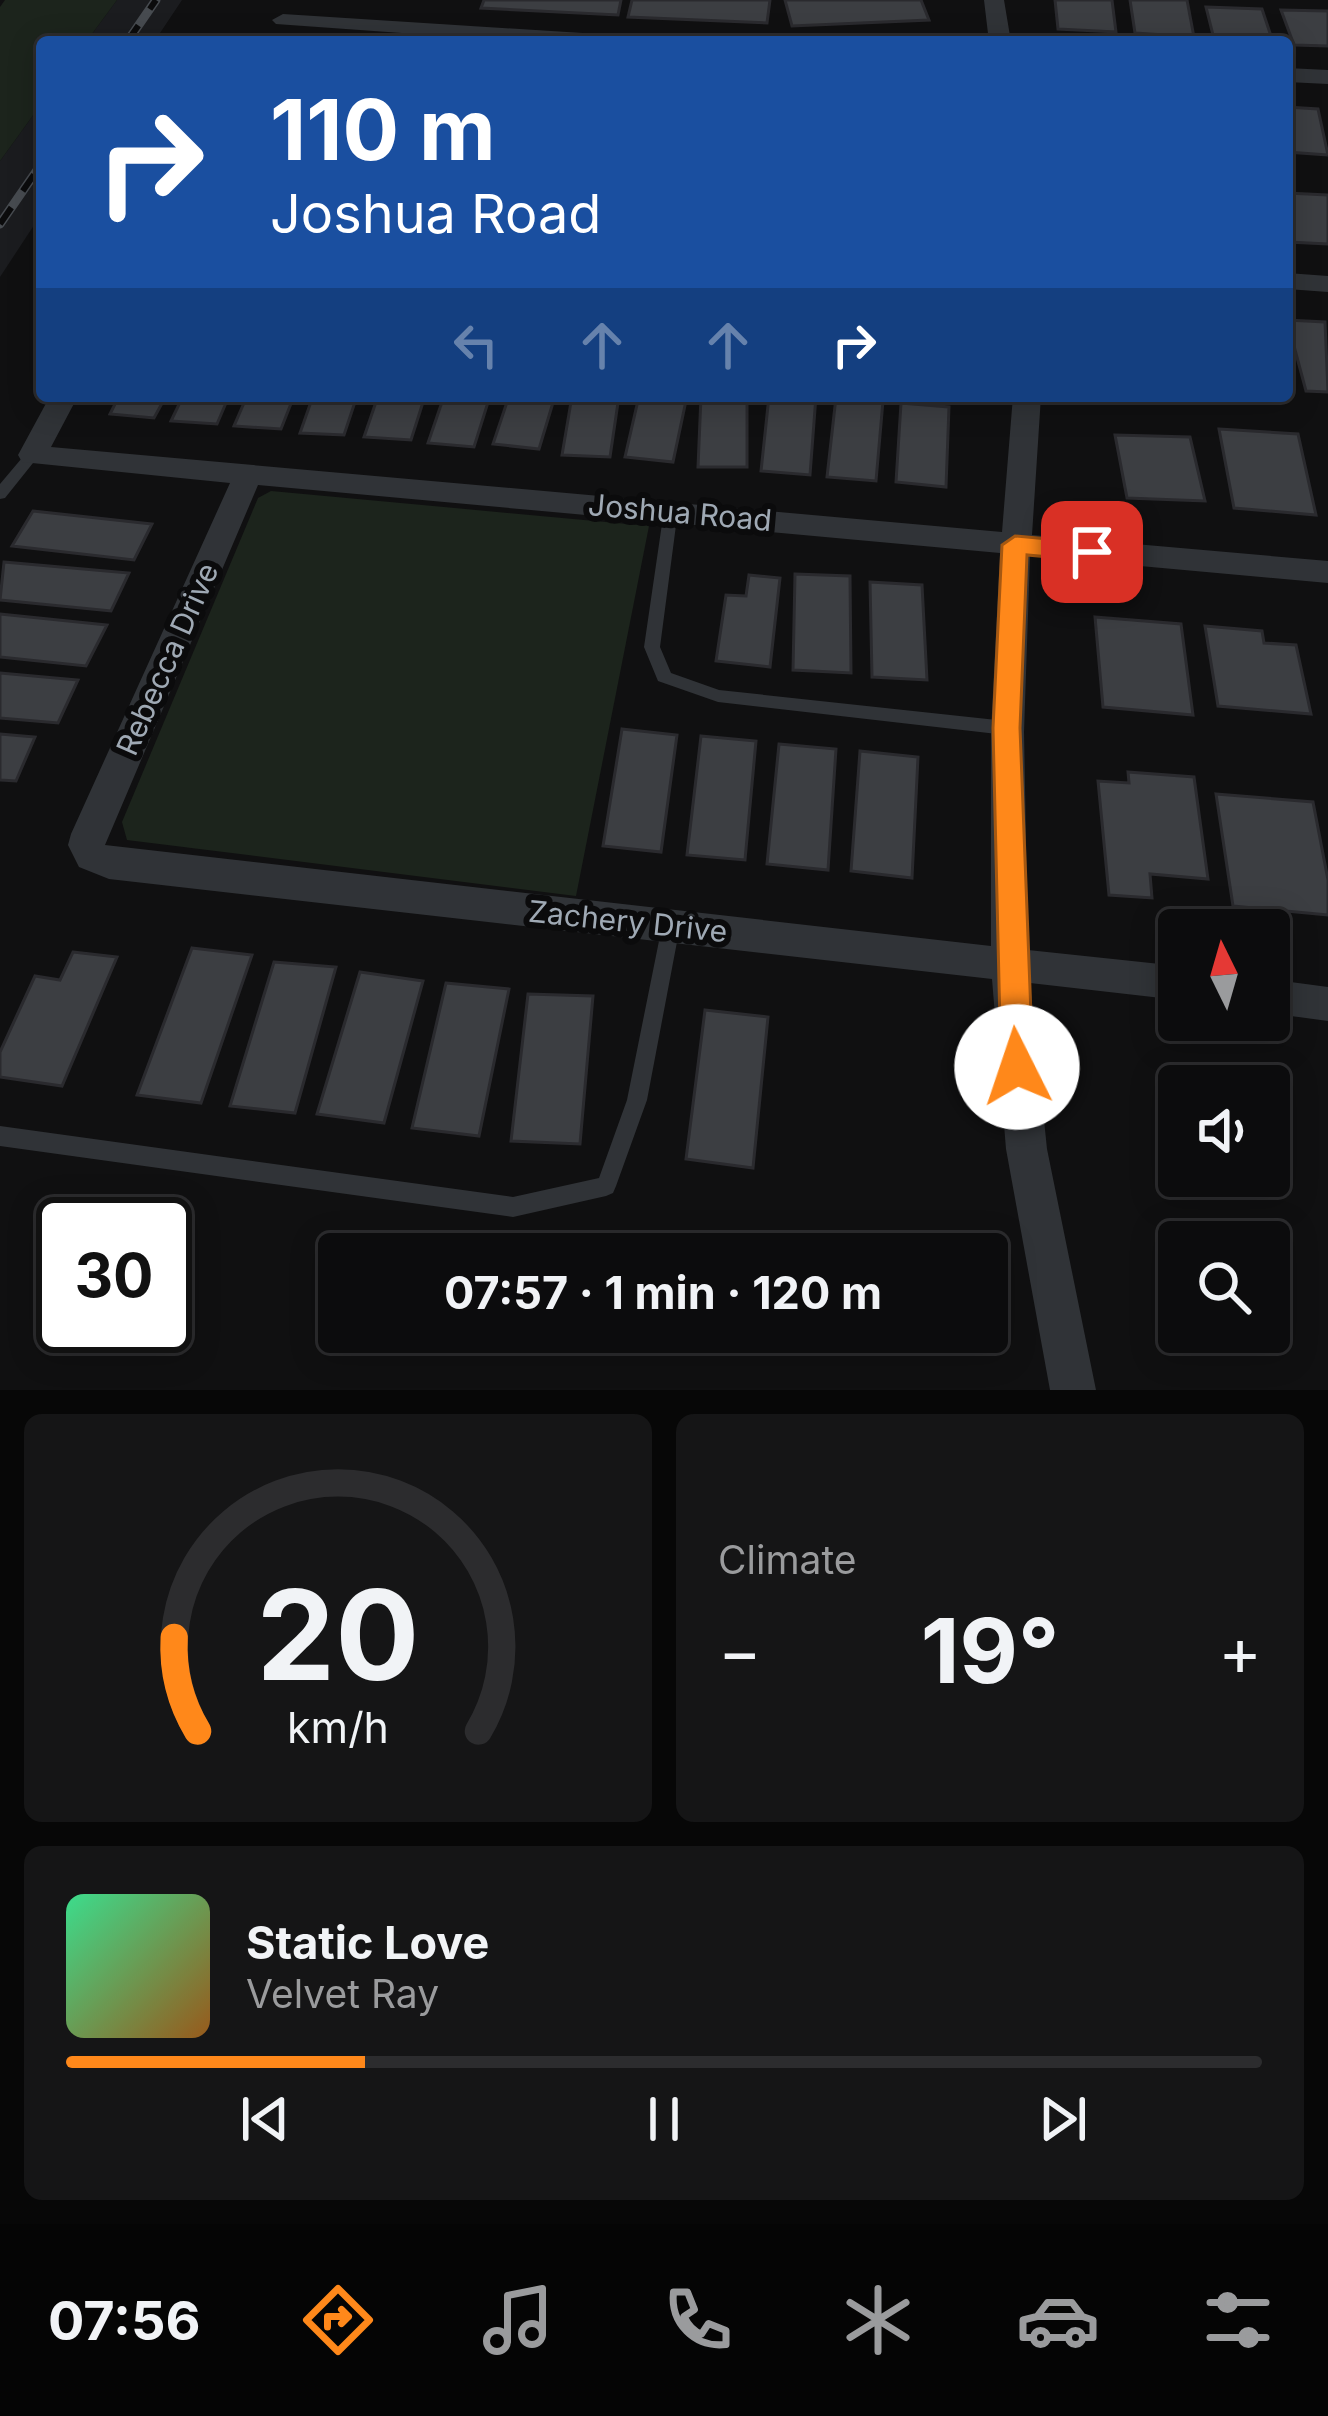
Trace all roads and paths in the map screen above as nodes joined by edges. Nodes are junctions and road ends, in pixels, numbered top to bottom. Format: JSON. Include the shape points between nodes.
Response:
{"nodes":[{"id":1,"x":994,"y":0,"type":"edge"},
{"id":2,"x":289,"y":10,"type":"edge"},
{"id":3,"x":274,"y":36,"type":"edge"},
{"id":4,"x":566,"y":36,"type":"edge"},
{"id":5,"x":999,"y":36,"type":"edge"},
{"id":6,"x":1293,"y":75,"type":"edge"},
{"id":7,"x":1328,"y":77,"type":"edge"},
{"id":8,"x":1293,"y":281,"type":"edge"},
{"id":9,"x":1328,"y":284,"type":"edge"},
{"id":10,"x":61,"y":402,"type":"edge"},
{"id":11,"x":1027,"y":402,"type":"edge"},
{"id":12,"x":32,"y":454,"type":"junction"},
{"id":13,"x":249,"y":473,"type":"junction"},
{"id":14,"x":0,"y":494,"type":"edge"},
{"id":15,"x":671,"y":510,"type":"junction"},
{"id":16,"x":1015,"y":545,"type":"junction"},
{"id":17,"x":1328,"y":572,"type":"edge"},
{"id":18,"x":1006,"y":728,"type":"junction"},
{"id":19,"x":86,"y":845,"type":"joint"},
{"id":20,"x":670,"y":926,"type":"junction"},
{"id":21,"x":1011,"y":962,"type":"junction"},
{"id":22,"x":1158,"y":980,"type":"edge"},
{"id":23,"x":1290,"y":999,"type":"edge"},
{"id":24,"x":1328,"y":1004,"type":"edge"},
{"id":25,"x":0,"y":1136,"type":"edge"},
{"id":26,"x":1072,"y":1390,"type":"edge"}],
"edges":[{"from":1,"to":5,"type":"street"},
{"from":2,"to":3,"type":"street"},
{"from":2,"to":4,"type":"street"},
{"from":6,"to":7,"type":"street"},
{"from":8,"to":9,"type":"street"},
{"from":10,"to":12,"type":"street"},
{"from":11,"to":16,"type":"street"},
{"from":12,"to":13,"type":"street","name":"Joshua Road"},
{"from":12,"to":14,"type":"lane"},
{"from":13,"to":15,"type":"street","name":"Joshua Road"},
{"from":13,"to":19,"type":"street","name":"Rebecca Drive"},
{"from":15,"to":16,"type":"street","name":"Joshua Road"},
{"from":15,"to":18,"type":"lane","via":[[652,647],[664,677],[718,696]]},
{"from":16,"to":17,"type":"street","name":"Joshua Road"},
{"from":16,"to":18,"type":"street"},
{"from":18,"to":21,"type":"street"},
{"from":19,"to":20,"type":"street","name":"Zachery Drive","via":[[109,864]]},
{"from":20,"to":21,"type":"street","name":"Zachery Drive"},
{"from":20,"to":25,"type":"lane","via":[[637,1100],[606,1186],[513,1207]]},
{"from":21,"to":22,"type":"street","name":"Zachery Drive"},
{"from":21,"to":26,"type":"street","via":[[1028,1158]]},
{"from":23,"to":24,"type":"street"}]}
